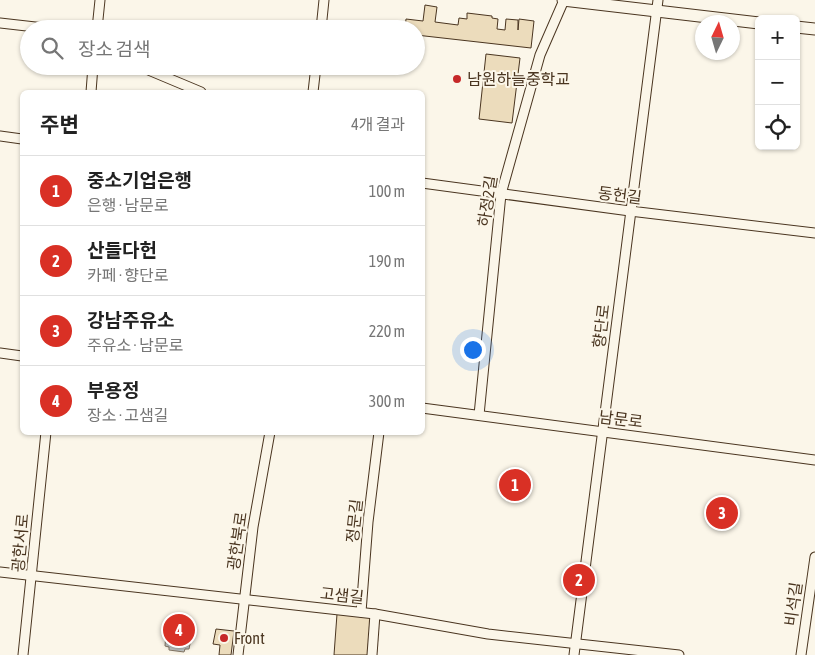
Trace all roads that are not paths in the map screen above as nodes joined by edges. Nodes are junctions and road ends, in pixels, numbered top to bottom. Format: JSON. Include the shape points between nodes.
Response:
{"nodes":[{"id":1,"x":100,"y":0,"type":"edge"},
{"id":2,"x":324,"y":0,"type":"edge"},
{"id":3,"x":564,"y":0,"type":"edge"},
{"id":4,"x":658,"y":0,"type":"edge"},
{"id":5,"x":656,"y":12,"type":"junction"},
{"id":6,"x":98,"y":20,"type":"edge"},
{"id":7,"x":322,"y":20,"type":"edge"},
{"id":8,"x":0,"y":23,"type":"edge"},
{"id":9,"x":755,"y":23,"type":"edge"},
{"id":10,"x":20,"y":25,"type":"edge"},
{"id":11,"x":800,"y":27,"type":"edge"},
{"id":12,"x":815,"y":29,"type":"edge"},
{"id":13,"x":92,"y":75,"type":"edge"},
{"id":14,"x":160,"y":75,"type":"edge"},
{"id":15,"x":315,"y":75,"type":"edge"},
{"id":16,"x":91,"y":90,"type":"edge"},
{"id":17,"x":196,"y":90,"type":"edge"},
{"id":18,"x":313,"y":90,"type":"edge"},
{"id":19,"x":0,"y":136,"type":"edge"},
{"id":20,"x":20,"y":139,"type":"edge"},
{"id":21,"x":425,"y":183,"type":"edge"},
{"id":22,"x":501,"y":194,"type":"junction"},
{"id":23,"x":630,"y":211,"type":"junction"},
{"id":24,"x":815,"y":233,"type":"edge"},
{"id":25,"x":0,"y":353,"type":"edge"},
{"id":26,"x":20,"y":356,"type":"edge"},
{"id":27,"x":425,"y":408,"type":"edge"},
{"id":28,"x":479,"y":415,"type":"junction"},
{"id":29,"x":603,"y":432,"type":"junction"},
{"id":30,"x":46,"y":435,"type":"edge"},
{"id":31,"x":269,"y":435,"type":"edge"},
{"id":32,"x":379,"y":435,"type":"edge"},
{"id":33,"x":815,"y":460,"type":"edge"},
{"id":34,"x":815,"y":557,"type":"edge"},
{"id":35,"x":0,"y":572,"type":"edge"},
{"id":36,"x":33,"y":576,"type":"junction"},
{"id":37,"x":244,"y":600,"type":"junction"},
{"id":38,"x":361,"y":612,"type":"junction"},
{"id":39,"x":375,"y":614,"type":"junction"},
{"id":40,"x":576,"y":645,"type":"junction"},
{"id":41,"x":23,"y":655,"type":"edge"},
{"id":42,"x":238,"y":655,"type":"edge"},
{"id":43,"x":372,"y":655,"type":"edge"},
{"id":44,"x":574,"y":655,"type":"edge"},
{"id":45,"x":679,"y":655,"type":"edge"},
{"id":46,"x":801,"y":655,"type":"edge"}],
"edges":[{"from":1,"to":6,"type":"street"},
{"from":2,"to":7,"type":"street"},
{"from":3,"to":5,"type":"street"},
{"from":3,"to":22,"type":"street","name":"하정2길","via":[[540,55]]},
{"from":4,"to":5,"type":"street","name":"향단로"},
{"from":5,"to":9,"type":"street"},
{"from":5,"to":23,"type":"street","name":"향단로"},
{"from":8,"to":10,"type":"street"},
{"from":11,"to":12,"type":"street"},
{"from":13,"to":16,"type":"street"},
{"from":14,"to":17,"type":"street"},
{"from":15,"to":18,"type":"street"},
{"from":19,"to":20,"type":"street"},
{"from":21,"to":22,"type":"street","name":"동헌길"},
{"from":22,"to":23,"type":"street","name":"동헌길"},
{"from":22,"to":28,"type":"street","name":"하정2길"},
{"from":23,"to":24,"type":"street","name":"동헌길"},
{"from":23,"to":29,"type":"street","name":"향단로"},
{"from":25,"to":26,"type":"street"},
{"from":27,"to":28,"type":"street","name":"남문로"},
{"from":28,"to":29,"type":"street","name":"남문로"},
{"from":29,"to":33,"type":"street","name":"남문로"},
{"from":29,"to":40,"type":"street","name":"향단로"},
{"from":30,"to":36,"type":"street","name":"광한서로"},
{"from":31,"to":37,"type":"street","name":"광한북로"},
{"from":32,"to":38,"type":"street","name":"정문길"},
{"from":34,"to":46,"type":"street","name":"비석길"},
{"from":35,"to":36,"type":"street","name":"고샘길"},
{"from":36,"to":37,"type":"street","name":"고샘길"},
{"from":36,"to":41,"type":"street","name":"광한서로"},
{"from":37,"to":38,"type":"street","name":"고샘길"},
{"from":37,"to":42,"type":"street","name":"광한북로"},
{"from":38,"to":39,"type":"street","name":"고샘길"},
{"from":39,"to":40,"type":"street","name":"고샘길","via":[[488,634]]},
{"from":39,"to":43,"type":"street"},
{"from":40,"to":44,"type":"street","name":"향단로"},
{"from":40,"to":45,"type":"street","name":"고샘길"}]}
